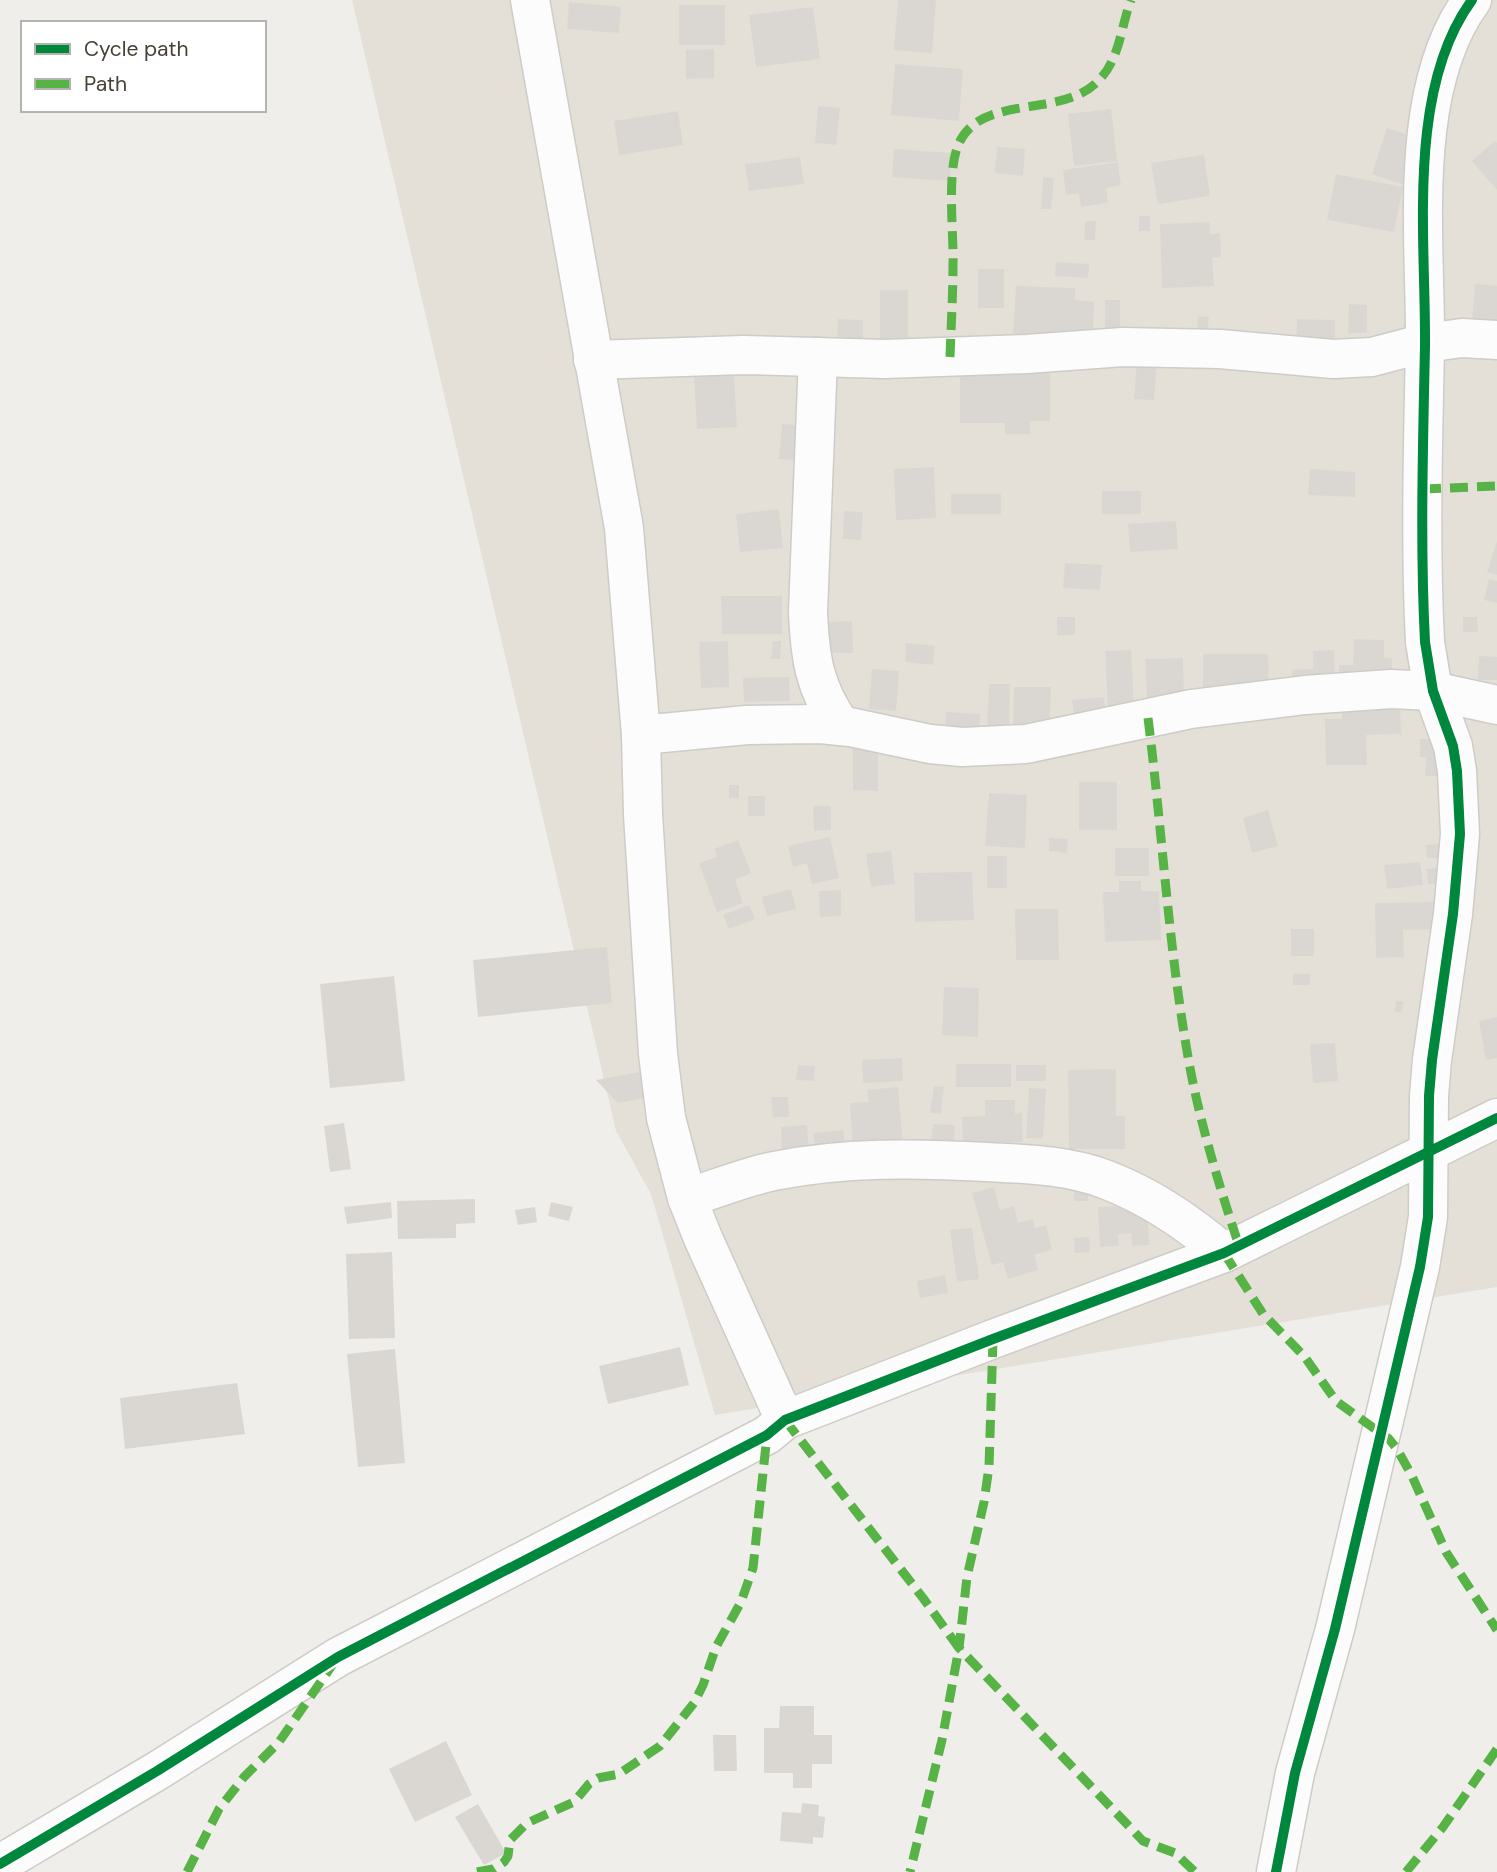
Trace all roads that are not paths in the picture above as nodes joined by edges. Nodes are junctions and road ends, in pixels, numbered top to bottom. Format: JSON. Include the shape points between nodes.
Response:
{"nodes":[{"id":1,"x":530,"y":0,"type":"edge"},
{"id":2,"x":1472,"y":0,"type":"edge"},
{"id":3,"x":1497,"y":340,"type":"edge"},
{"id":4,"x":1424,"y":342,"type":"junction"},
{"id":5,"x":818,"y":357,"type":"junction"},
{"id":6,"x":593,"y":360,"type":"junction"},
{"id":7,"x":1433,"y":691,"type":"junction"},
{"id":8,"x":1497,"y":705,"type":"edge"},
{"id":9,"x":841,"y":726,"type":"junction"},
{"id":10,"x":641,"y":735,"type":"junction"},
{"id":11,"x":1497,"y":1118,"type":"edge"},
{"id":12,"x":1428,"y":1152,"type":"junction"},
{"id":13,"x":687,"y":1198,"type":"junction"},
{"id":14,"x":1224,"y":1253,"type":"junction"},
{"id":15,"x":785,"y":1420,"type":"junction"},
{"id":16,"x":0,"y":1864,"type":"edge"},
{"id":17,"x":1276,"y":1872,"type":"edge"}],
"edges":[{"from":1,"to":6,"type":"street"},
{"from":2,"to":4,"type":"street","via":[[1445,50],[1431,100],[1423,218]]},
{"from":3,"to":4,"type":"street"},
{"from":4,"to":5,"type":"street","via":[[1372,357],[1333,359],[1220,349],[1123,347],[884,359]]},
{"from":4,"to":7,"type":"street","via":[[1423,601],[1426,662]]},
{"from":5,"to":6,"type":"street"},
{"from":5,"to":9,"type":"street","via":[[808,612],[816,677],[824,702]]},
{"from":6,"to":10,"type":"street","via":[[624,528]]},
{"from":7,"to":8,"type":"street"},
{"from":7,"to":9,"type":"street","via":[[1352,691],[1240,702],[998,746],[930,744]]},
{"from":7,"to":12,"type":"street","via":[[1453,746],[1460,834],[1432,1060]]},
{"from":9,"to":10,"type":"street","via":[[758,724]]},
{"from":10,"to":13,"type":"street","via":[[658,1054],[666,1118]]},
{"from":11,"to":12,"type":"street"},
{"from":12,"to":14,"type":"street"},
{"from":12,"to":17,"type":"street","via":[[1428,1217],[1420,1267],[1335,1629],[1295,1773]]},
{"from":13,"to":14,"type":"street","via":[[771,1171],[825,1162],[1028,1164],[1071,1169],[1107,1180],[1167,1210]]},
{"from":13,"to":15,"type":"street"},
{"from":14,"to":15,"type":"street"},
{"from":15,"to":16,"type":"street","via":[[766,1436],[338,1657]]}]}
